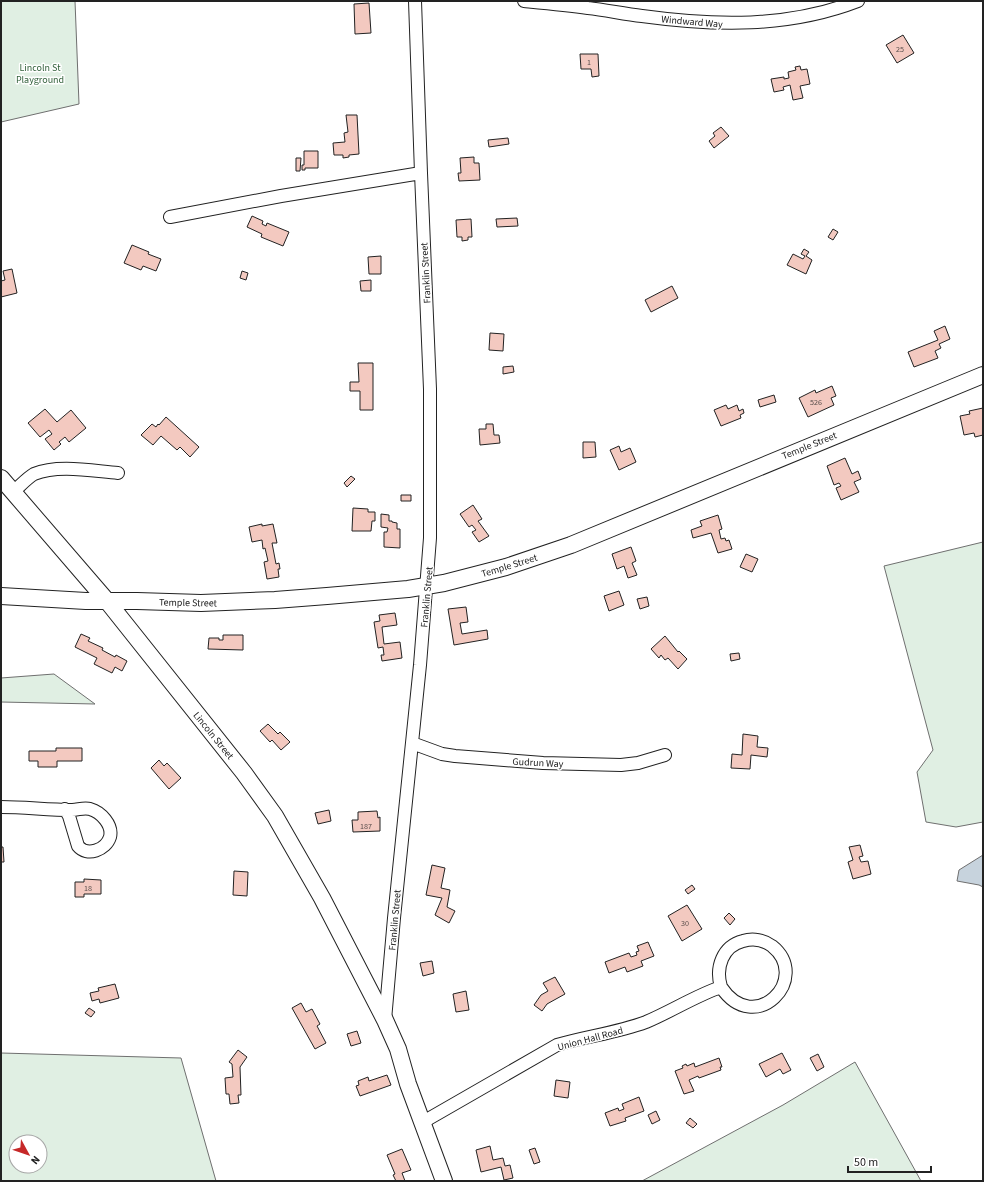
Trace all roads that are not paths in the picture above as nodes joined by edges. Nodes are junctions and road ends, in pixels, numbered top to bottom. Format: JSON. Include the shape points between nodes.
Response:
{"nodes":[{"id":1,"x":415,"y":1,"type":"edge"},
{"id":2,"x":524,"y":1,"type":"edge"},
{"id":3,"x":858,"y":1,"type":"edge"},
{"id":4,"x":420,"y":173,"type":"junction"},
{"id":5,"x":170,"y":217,"type":"dead end"},
{"id":6,"x":983,"y":375,"type":"edge"},
{"id":7,"x":118,"y":473,"type":"dead end"},
{"id":8,"x":1,"y":478,"type":"edge"},
{"id":9,"x":13,"y":492,"type":"junction"},
{"id":10,"x":427,"y":586,"type":"junction"},
{"id":11,"x":1,"y":596,"type":"edge"},
{"id":12,"x":107,"y":600,"type":"junction"},
{"id":13,"x":412,"y":743,"type":"junction"},
{"id":14,"x":665,"y":755,"type":"dead end"},
{"id":15,"x":1,"y":807,"type":"edge"},
{"id":16,"x":65,"y":809,"type":"dead end"},
{"id":17,"x":721,"y":987,"type":"junction"},
{"id":18,"x":385,"y":1020,"type":"junction"},
{"id":19,"x":422,"y":1122,"type":"junction"},
{"id":20,"x":444,"y":1181,"type":"edge"}],
"edges":[{"from":1,"to":4,"type":"street","name":"Franklin Street"},
{"from":2,"to":3,"type":"street","name":"Windward Way","via":[[731,24],[794,19],[838,9]]},
{"from":4,"to":5,"type":"street"},
{"from":4,"to":10,"type":"street","name":"Franklin Street","via":[[430,389],[430,538]]},
{"from":6,"to":10,"type":"main road","name":"Temple Street","via":[[560,549],[499,569]]},
{"from":7,"to":9,"type":"street","via":[[53,470],[34,474]]},
{"from":8,"to":9,"type":"main road","name":"Lincoln Street"},
{"from":9,"to":12,"type":"main road","name":"Lincoln Street"},
{"from":10,"to":12,"type":"main road","name":"Temple Street","via":[[224,603]]},
{"from":10,"to":13,"type":"street","name":"Franklin Street"},
{"from":11,"to":12,"type":"main road","name":"Temple Street"},
{"from":12,"to":18,"type":"main road","name":"Lincoln Street","via":[[266,804],[322,898]]},
{"from":13,"to":14,"type":"street","name":"Gudrun Way","via":[[455,756],[543,763],[621,765]]},
{"from":13,"to":18,"type":"street","name":"Franklin Street"},
{"from":15,"to":16,"type":"street"},
{"from":17,"to":17,"type":"street","via":[[718,977],[719,965],[726,952],[737,943],[748,940],[764,941],[782,957],[785,970],[783,986],[775,997],[764,1004],[746,1006],[736,1003]]},
{"from":17,"to":19,"type":"street","name":"Union Hall Road","via":[[634,1026],[557,1045]]},
{"from":18,"to":19,"type":"main road","name":"Franklin Street","via":[[398,1049]]},
{"from":19,"to":20,"type":"main road","name":"Franklin Street"}]}
